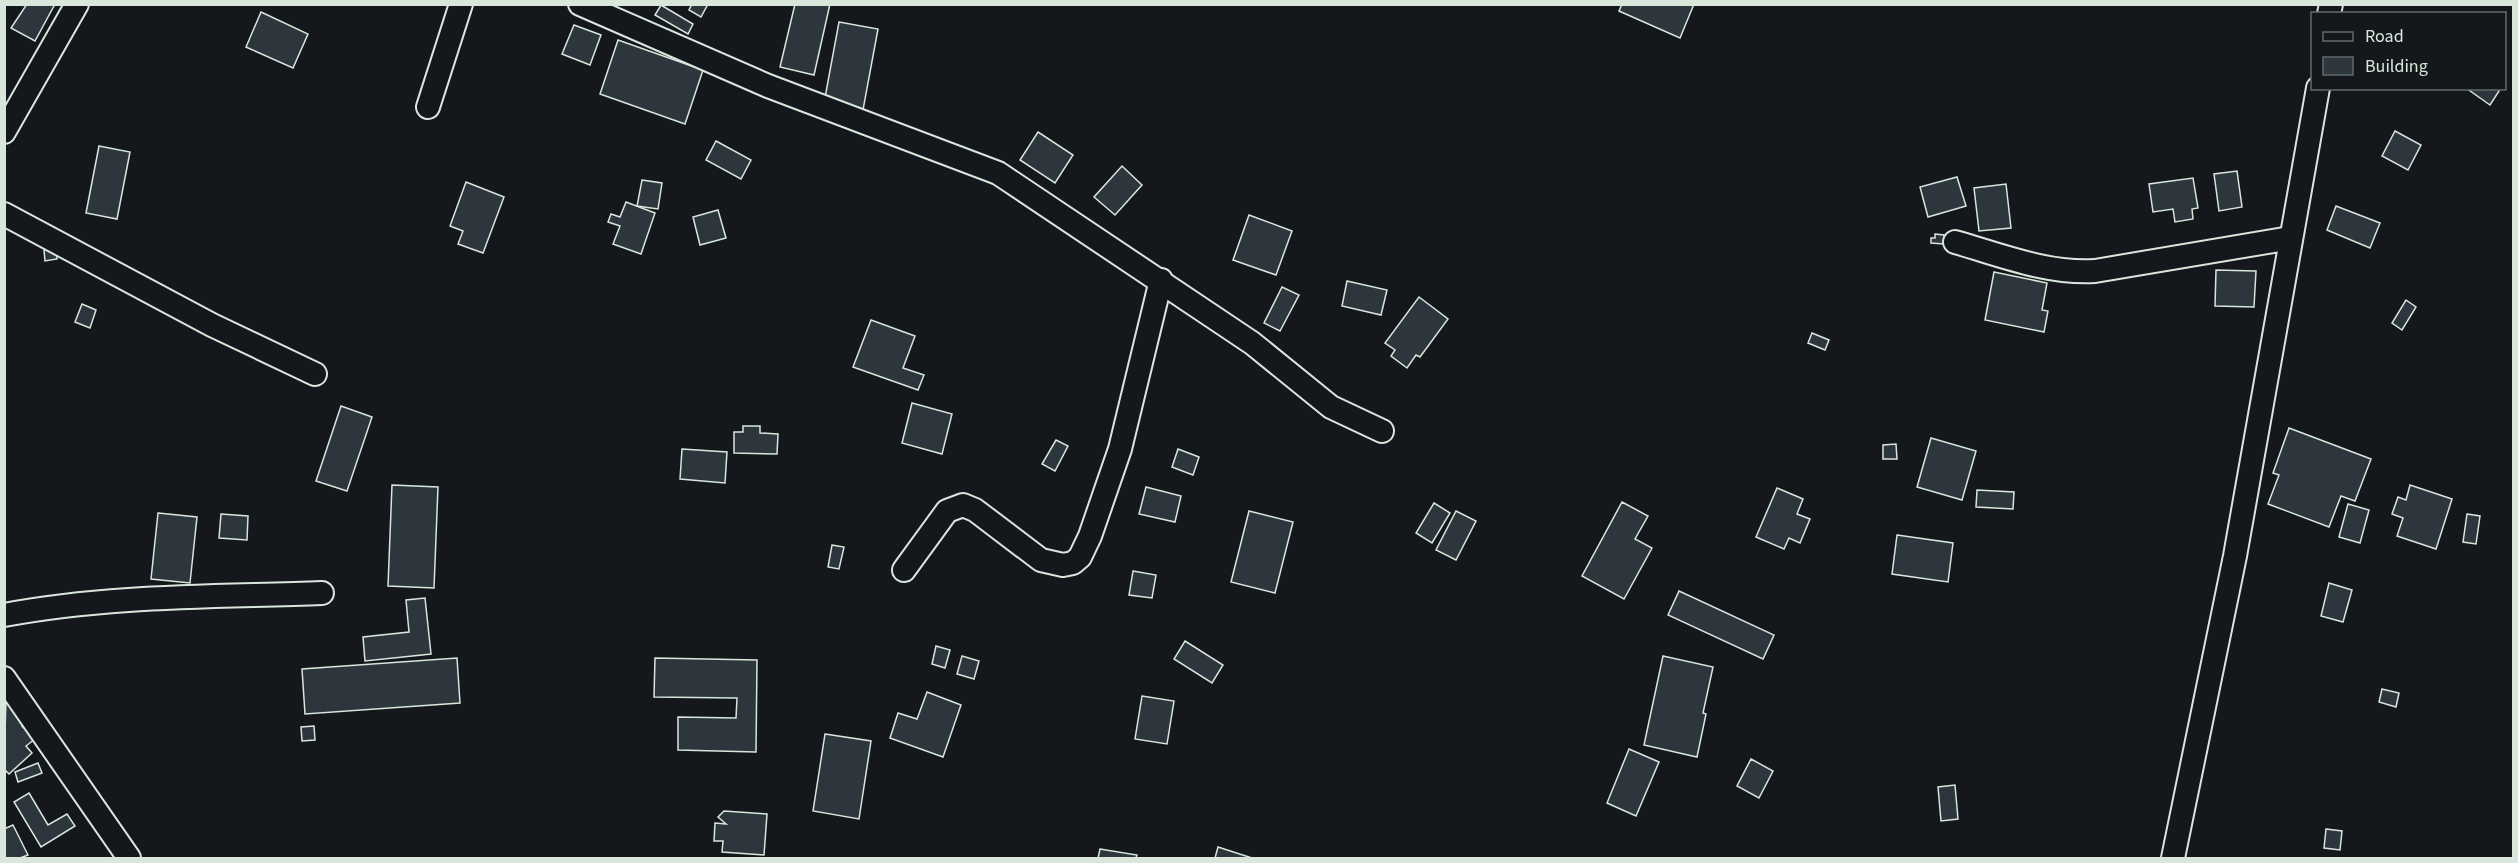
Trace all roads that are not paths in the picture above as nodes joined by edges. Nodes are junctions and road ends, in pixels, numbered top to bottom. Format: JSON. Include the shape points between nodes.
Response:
{"nodes":[{"id":1,"x":76,"y":4,"type":"edge"},
{"id":2,"x":461,"y":4,"type":"edge"},
{"id":3,"x":580,"y":4,"type":"edge"},
{"id":4,"x":2318,"y":90,"type":"edge"},
{"id":5,"x":428,"y":106,"type":"dead end"},
{"id":6,"x":4,"y":132,"type":"edge"},
{"id":7,"x":4,"y":214,"type":"edge"},
{"id":8,"x":2291,"y":238,"type":"junction"},
{"id":9,"x":1955,"y":242,"type":"dead end"},
{"id":10,"x":1161,"y":280,"type":"junction"},
{"id":11,"x":315,"y":374,"type":"dead end"},
{"id":12,"x":1382,"y":430,"type":"dead end"},
{"id":13,"x":904,"y":570,"type":"dead end"},
{"id":14,"x":322,"y":593,"type":"dead end"},
{"id":15,"x":4,"y":615,"type":"edge"},
{"id":16,"x":4,"y":678,"type":"edge"},
{"id":17,"x":129,"y":858,"type":"edge"},
{"id":18,"x":2173,"y":858,"type":"edge"}],
"edges":[{"from":1,"to":6,"type":"street"},
{"from":2,"to":5,"type":"street"},
{"from":3,"to":10,"type":"street","via":[[768,86],[998,173]]},
{"from":4,"to":8,"type":"street"},
{"from":7,"to":11,"type":"street","via":[[212,325]]},
{"from":8,"to":9,"type":"street","via":[[2069,272]]},
{"from":8,"to":18,"type":"street","via":[[2235,555]]},
{"from":10,"to":12,"type":"street","via":[[1252,343],[1331,406]]},
{"from":10,"to":13,"type":"street","via":[[1117,458],[1080,556],[1063,565],[1041,560],[975,510],[963,506],[947,511]]},
{"from":14,"to":15,"type":"street","via":[[123,600],[50,606]]},
{"from":16,"to":17,"type":"street"}]}
